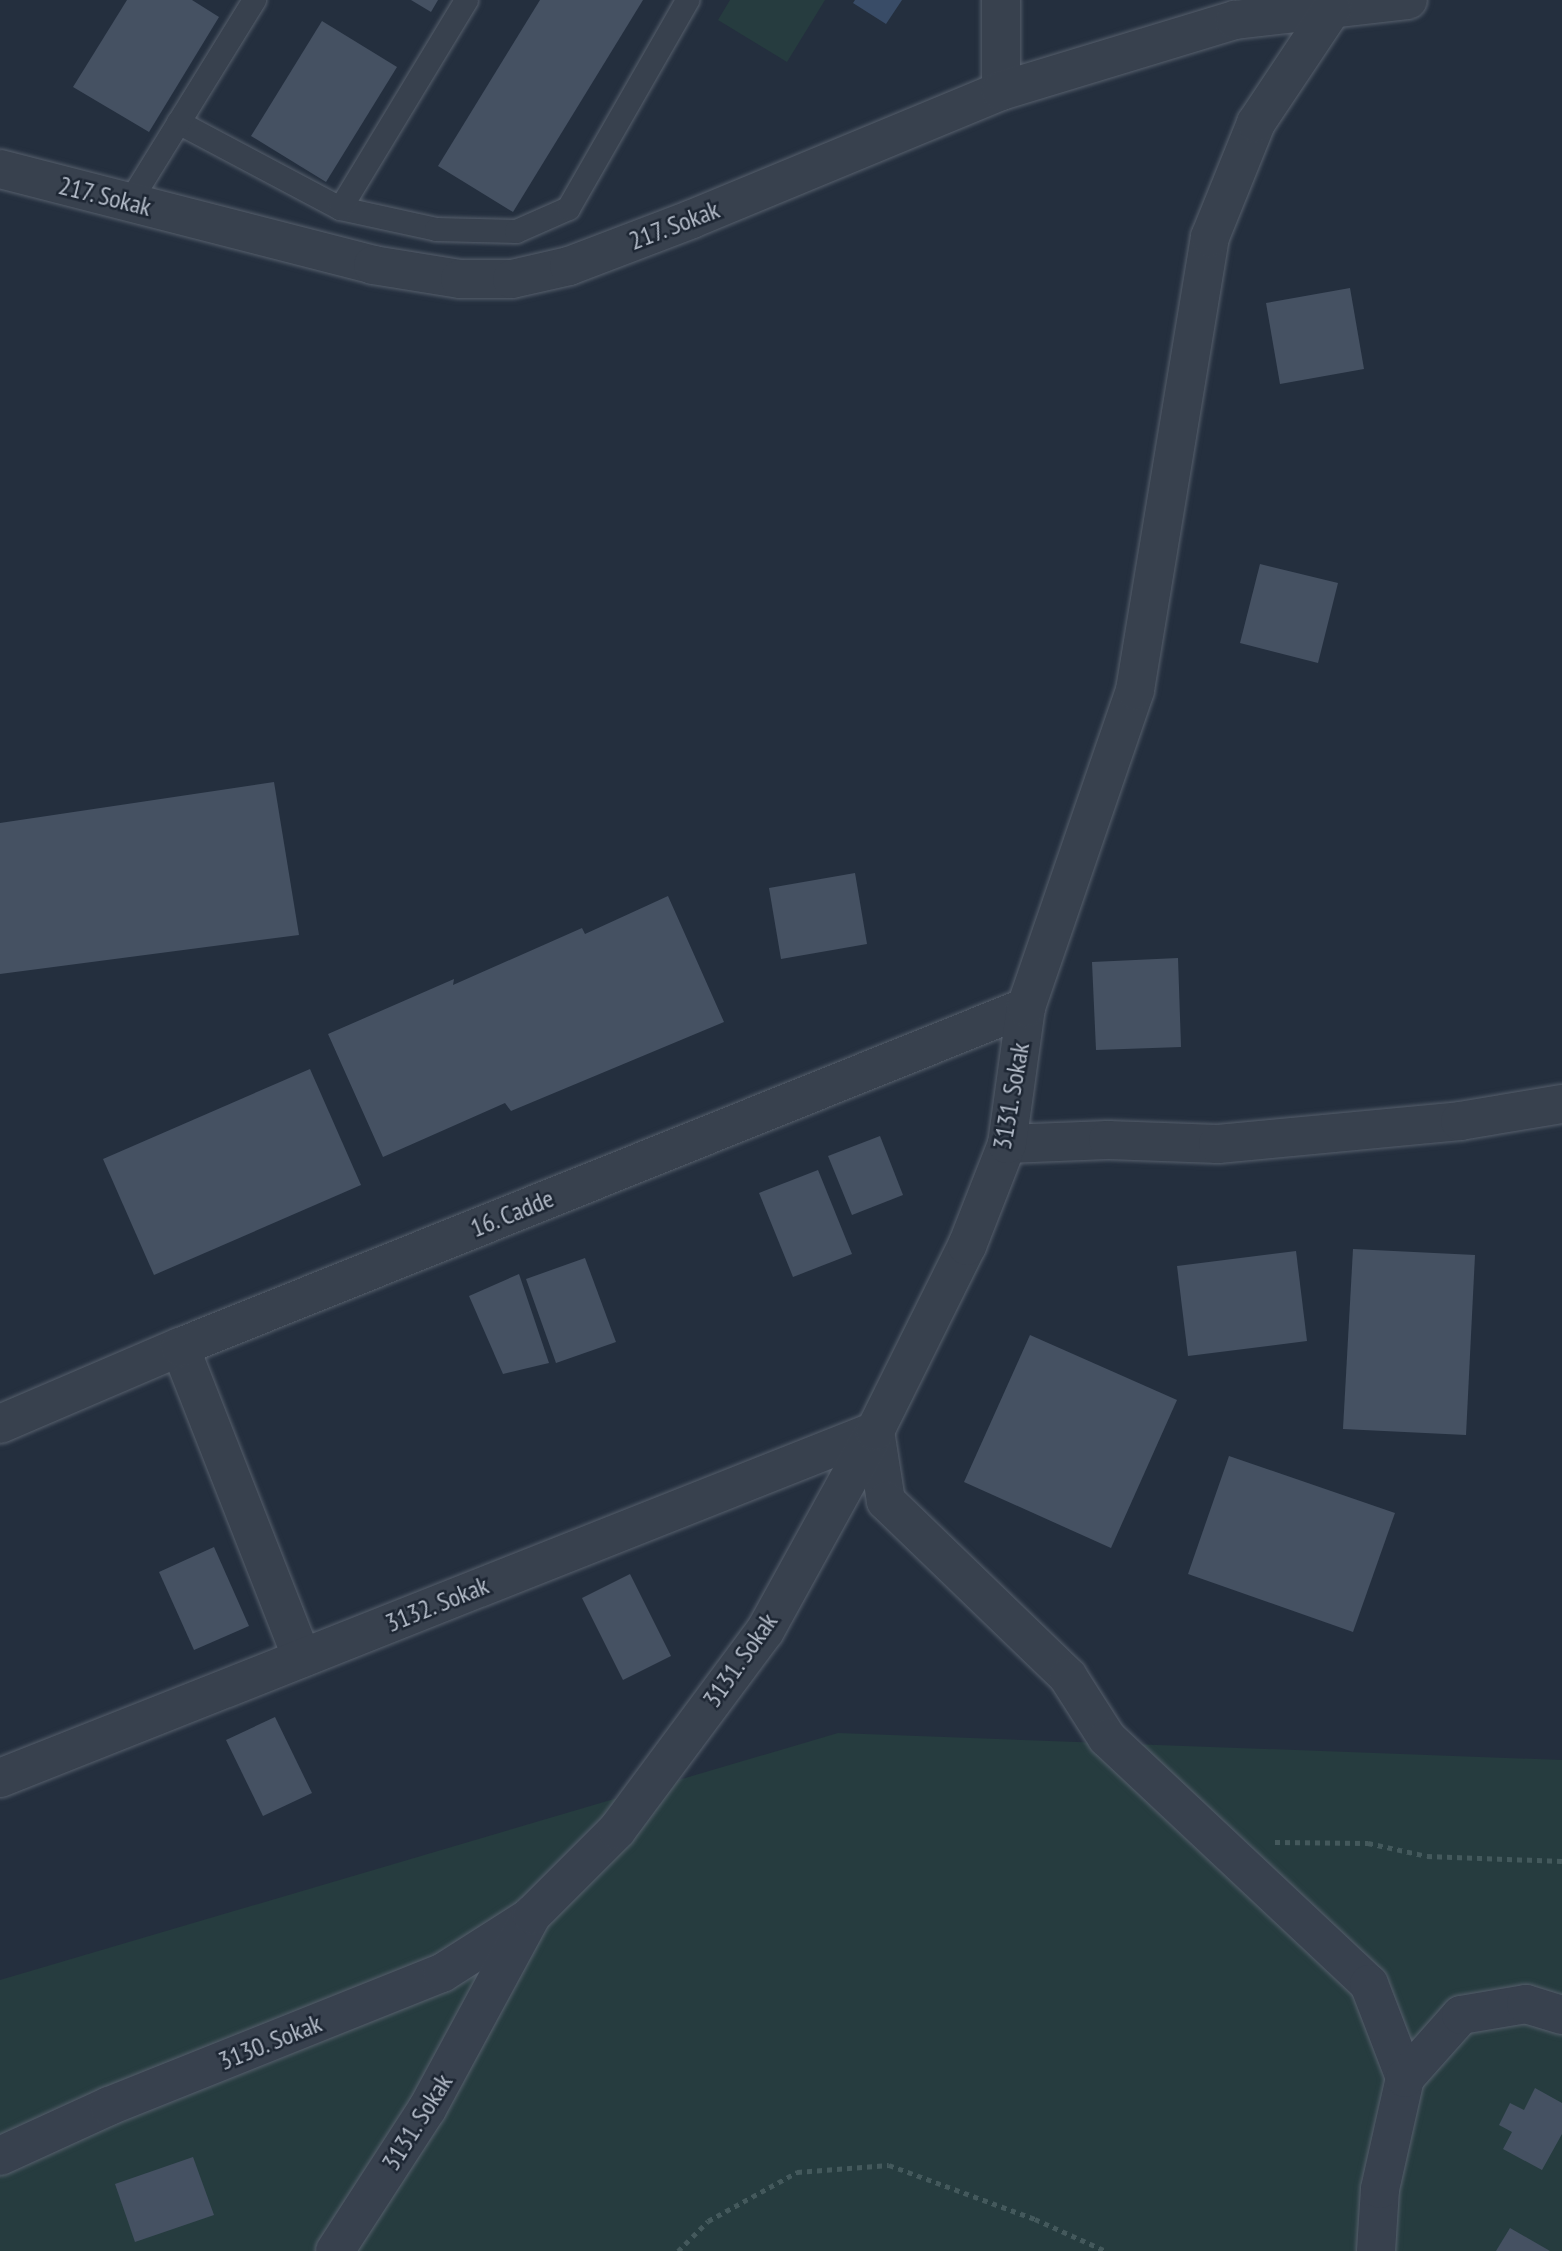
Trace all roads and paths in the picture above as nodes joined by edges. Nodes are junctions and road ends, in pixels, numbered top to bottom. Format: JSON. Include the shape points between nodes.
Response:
{"nodes":[{"id":1,"x":254,"y":0,"type":"edge"},
{"id":2,"x":466,"y":0,"type":"edge"},
{"id":3,"x":687,"y":0,"type":"edge"},
{"id":4,"x":1002,"y":0,"type":"edge"},
{"id":5,"x":1409,"y":0,"type":"edge"},
{"id":6,"x":1332,"y":4,"type":"edge"},
{"id":7,"x":1001,"y":91,"type":"junction"},
{"id":8,"x":178,"y":122,"type":"junction"},
{"id":9,"x":0,"y":169,"type":"edge"},
{"id":10,"x":129,"y":202,"type":"junction"},
{"id":11,"x":340,"y":208,"type":"junction"},
{"id":12,"x":1026,"y":1007,"type":"junction"},
{"id":13,"x":1562,"y":1104,"type":"edge"},
{"id":14,"x":1007,"y":1144,"type":"junction"},
{"id":15,"x":180,"y":1347,"type":"junction"},
{"id":16,"x":0,"y":1424,"type":"edge"},
{"id":17,"x":875,"y":1431,"type":"junction"},
{"id":18,"x":302,"y":1658,"type":"junction"},
{"id":19,"x":0,"y":1778,"type":"edge"},
{"id":20,"x":1222,"y":1848,"type":"junction"},
{"id":21,"x":1562,"y":1861,"type":"edge"},
{"id":22,"x":532,"y":1915,"type":"junction"},
{"id":23,"x":1562,"y":2015,"type":"edge"},
{"id":24,"x":1405,"y":2078,"type":"junction"},
{"id":25,"x":0,"y":2156,"type":"edge"},
{"id":26,"x":335,"y":2251,"type":"edge"},
{"id":27,"x":678,"y":2251,"type":"edge"},
{"id":28,"x":1105,"y":2251,"type":"edge"},
{"id":29,"x":1376,"y":2251,"type":"edge"}],
"edges":[{"from":1,"to":8,"type":"lane"},
{"from":2,"to":11,"type":"lane"},
{"from":3,"to":11,"type":"lane","via":[[568,208],[516,231],[436,229]]},
{"from":4,"to":7,"type":"street"},
{"from":5,"to":6,"type":"street","name":"217. Sokak"},
{"from":6,"to":7,"type":"street","name":"217. Sokak","via":[[1235,20]]},
{"from":6,"to":12,"type":"street","name":"3131. Sokak","via":[[1256,123],[1210,237],[1135,690]]},
{"from":7,"to":10,"type":"street","name":"217. Sokak","via":[[692,219],[569,266],[512,279],[460,279],[373,265]]},
{"from":8,"to":10,"type":"lane"},
{"from":8,"to":11,"type":"lane"},
{"from":9,"to":10,"type":"street","name":"217. Sokak"},
{"from":12,"to":14,"type":"street","name":"3131. Sokak"},
{"from":12,"to":15,"type":"street","name":"16. Cadde"},
{"from":13,"to":14,"type":"street","via":[[1460,1121],[1242,1142]]},
{"from":14,"to":17,"type":"street","name":"3131. Sokak","via":[[967,1246]]},
{"from":15,"to":16,"type":"street","name":"16. Cadde"},
{"from":15,"to":18,"type":"street"},
{"from":17,"to":18,"type":"street","name":"3132. Sokak"},
{"from":17,"to":20,"type":"street","via":[[886,1502],[1068,1677],[1107,1738]]},
{"from":17,"to":22,"type":"street","name":"3131. Sokak","via":[[765,1631],[617,1830]]},
{"from":18,"to":19,"type":"street","name":"3132. Sokak"},
{"from":20,"to":21,"type":"path","via":[[1300,1839],[1368,1843],[1427,1856]]},
{"from":20,"to":24,"type":"street","via":[[1369,1984]]},
{"from":22,"to":25,"type":"street","name":"3130. Sokak","via":[[442,1973],[109,2106]]},
{"from":22,"to":26,"type":"street","name":"3131. Sokak","via":[[427,2109]]},
{"from":23,"to":24,"type":"street","via":[[1526,2004],[1461,2015]]},
{"from":24,"to":29,"type":"street","via":[[1380,2189]]},
{"from":27,"to":28,"type":"path","via":[[708,2221],[797,2172],[889,2165],[1035,2219]]}]}
